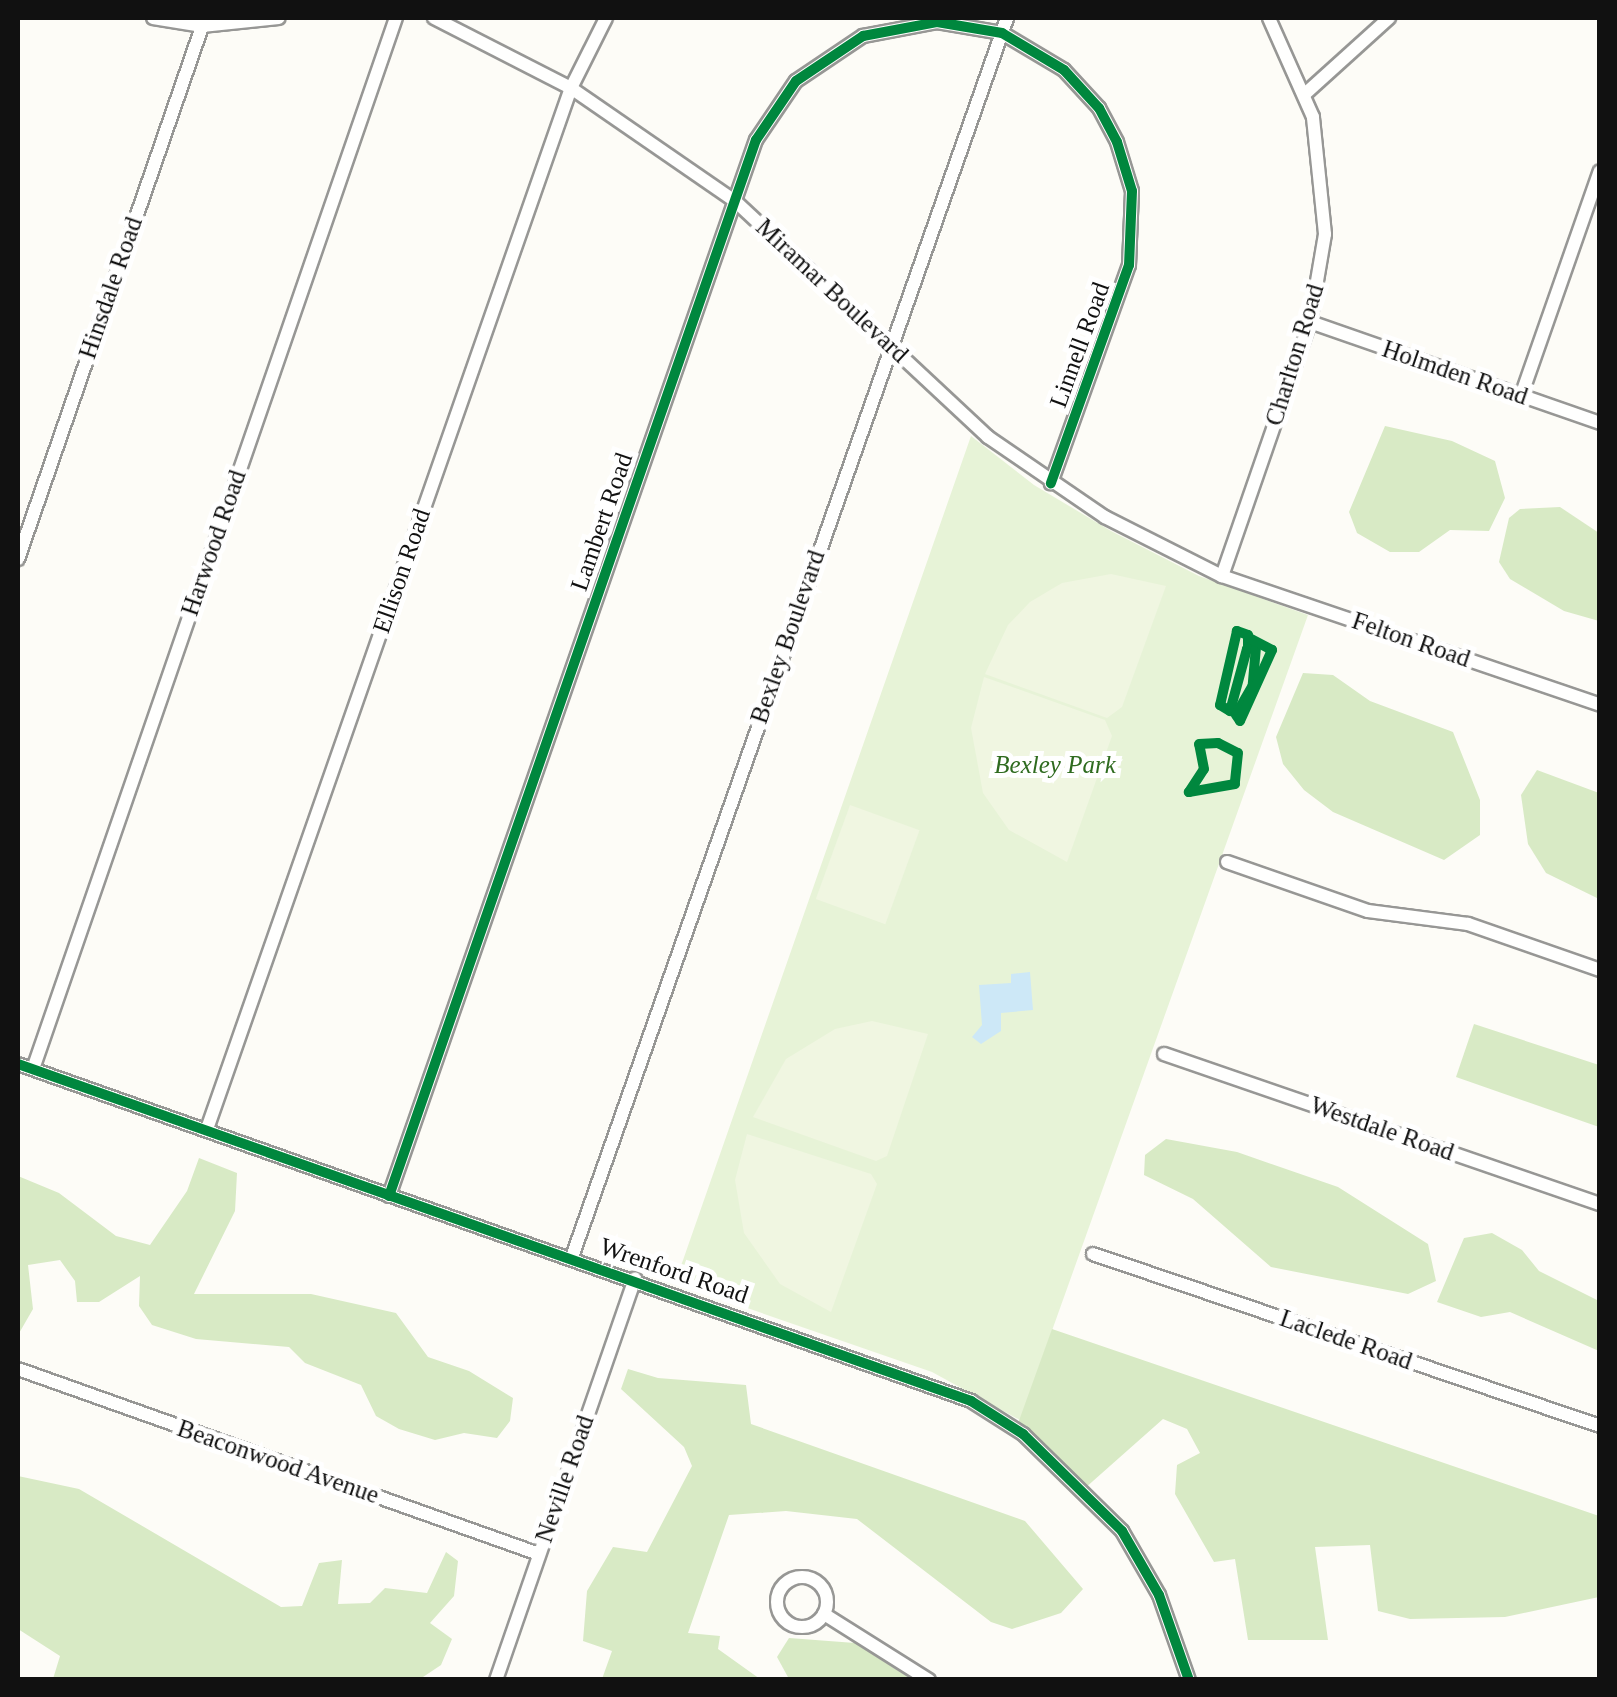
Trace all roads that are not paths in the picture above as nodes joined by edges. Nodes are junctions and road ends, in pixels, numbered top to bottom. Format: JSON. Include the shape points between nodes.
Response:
{"nodes":[{"id":1,"x":153,"y":18,"type":"edge"},
{"id":2,"x":279,"y":18,"type":"edge"},
{"id":3,"x":396,"y":18,"type":"edge"},
{"id":4,"x":434,"y":18,"type":"edge"},
{"id":5,"x":606,"y":18,"type":"edge"},
{"id":6,"x":1007,"y":18,"type":"edge"},
{"id":7,"x":1269,"y":18,"type":"edge"},
{"id":8,"x":1389,"y":18,"type":"edge"},
{"id":9,"x":204,"y":22,"type":"edge"},
{"id":10,"x":1002,"y":33,"type":"junction"},
{"id":11,"x":571,"y":88,"type":"junction"},
{"id":12,"x":1306,"y":93,"type":"junction"},
{"id":13,"x":1600,"y":171,"type":"edge"},
{"id":14,"x":735,"y":201,"type":"junction"},
{"id":15,"x":1310,"y":322,"type":"junction"},
{"id":16,"x":890,"y":343,"type":"junction"},
{"id":17,"x":1521,"y":396,"type":"junction"},
{"id":18,"x":1600,"y":423,"type":"edge"},
{"id":19,"x":1051,"y":483,"type":"junction"},
{"id":20,"x":18,"y":559,"type":"edge"},
{"id":21,"x":1222,"y":576,"type":"junction"},
{"id":22,"x":1600,"y":705,"type":"edge"},
{"id":23,"x":1228,"y":862,"type":"dead end"},
{"id":24,"x":1600,"y":970,"type":"edge"},
{"id":25,"x":1164,"y":1054,"type":"dead end"},
{"id":26,"x":18,"y":1064,"type":"edge"},
{"id":27,"x":33,"y":1069,"type":"junction"},
{"id":28,"x":207,"y":1129,"type":"junction"},
{"id":29,"x":388,"y":1196,"type":"junction"},
{"id":30,"x":1600,"y":1204,"type":"edge"},
{"id":31,"x":1093,"y":1254,"type":"dead end"},
{"id":32,"x":572,"y":1257,"type":"junction"},
{"id":33,"x":635,"y":1278,"type":"junction"},
{"id":34,"x":18,"y":1370,"type":"edge"},
{"id":35,"x":1600,"y":1426,"type":"edge"},
{"id":36,"x":539,"y":1554,"type":"junction"},
{"id":37,"x":824,"y":1614,"type":"junction"},
{"id":38,"x":496,"y":1680,"type":"edge"},
{"id":39,"x":929,"y":1680,"type":"edge"},
{"id":40,"x":1189,"y":1680,"type":"edge"}],
"edges":[{"from":1,"to":9,"type":"street"},
{"from":2,"to":9,"type":"street"},
{"from":3,"to":27,"type":"street","name":"Harwood Road"},
{"from":4,"to":11,"type":"street","name":"Miramar Boulevard"},
{"from":5,"to":11,"type":"street","name":"Ellison Road"},
{"from":6,"to":10,"type":"street","name":"Bexley Boulevard"},
{"from":7,"to":12,"type":"street","name":"Charlton Road"},
{"from":8,"to":12,"type":"street"},
{"from":9,"to":20,"type":"street","name":"Hinsdale Road"},
{"from":10,"to":14,"type":"street","name":"Lambert Road","via":[[951,22],[909,24],[863,36],[822,58],[767,118]]},
{"from":10,"to":16,"type":"street","name":"Bexley Boulevard"},
{"from":10,"to":19,"type":"street","name":"Linnell Road","via":[[1049,57],[1082,87],[1108,122],[1132,191],[1129,264]]},
{"from":11,"to":14,"type":"street","name":"Miramar Boulevard"},
{"from":11,"to":28,"type":"street","name":"Ellison Road"},
{"from":12,"to":15,"type":"street","name":"Charlton Road","via":[[1324,214]]},
{"from":13,"to":17,"type":"street"},
{"from":14,"to":16,"type":"street","name":"Miramar Boulevard"},
{"from":14,"to":29,"type":"street","name":"Lambert Road"},
{"from":15,"to":17,"type":"street","name":"Holmden Road"},
{"from":15,"to":21,"type":"street","name":"Charlton Road"},
{"from":16,"to":19,"type":"street","name":"Miramar Boulevard","via":[[988,437]]},
{"from":16,"to":32,"type":"street","name":"Bexley Boulevard"},
{"from":17,"to":18,"type":"street","name":"Holmden Road"},
{"from":19,"to":21,"type":"street","name":"Miramar Boulevard"},
{"from":21,"to":22,"type":"street","name":"Felton Road"},
{"from":23,"to":24,"type":"street","via":[[1368,911],[1468,924]]},
{"from":25,"to":30,"type":"street","name":"Westdale Road"},
{"from":26,"to":27,"type":"street","name":"Wrenford Road"},
{"from":27,"to":28,"type":"street","name":"Wrenford Road"},
{"from":28,"to":29,"type":"street","name":"Wrenford Road"},
{"from":29,"to":32,"type":"street","name":"Wrenford Road"},
{"from":31,"to":35,"type":"street","name":"Laclede Road"},
{"from":32,"to":33,"type":"street","name":"Wrenford Road"},
{"from":33,"to":36,"type":"street","name":"Neville Road"},
{"from":33,"to":40,"type":"street","name":"Wrenford Road","via":[[930,1382],[1023,1434],[1122,1531],[1159,1594]]},
{"from":34,"to":36,"type":"street","name":"Beaconwood Avenue"},
{"from":36,"to":38,"type":"street","name":"Neville Road"},
{"from":37,"to":37,"type":"street","via":[[827,1598],[819,1584],[795,1578],[782,1587],[776,1602],[788,1624],[812,1626]]},
{"from":37,"to":39,"type":"street"}]}
